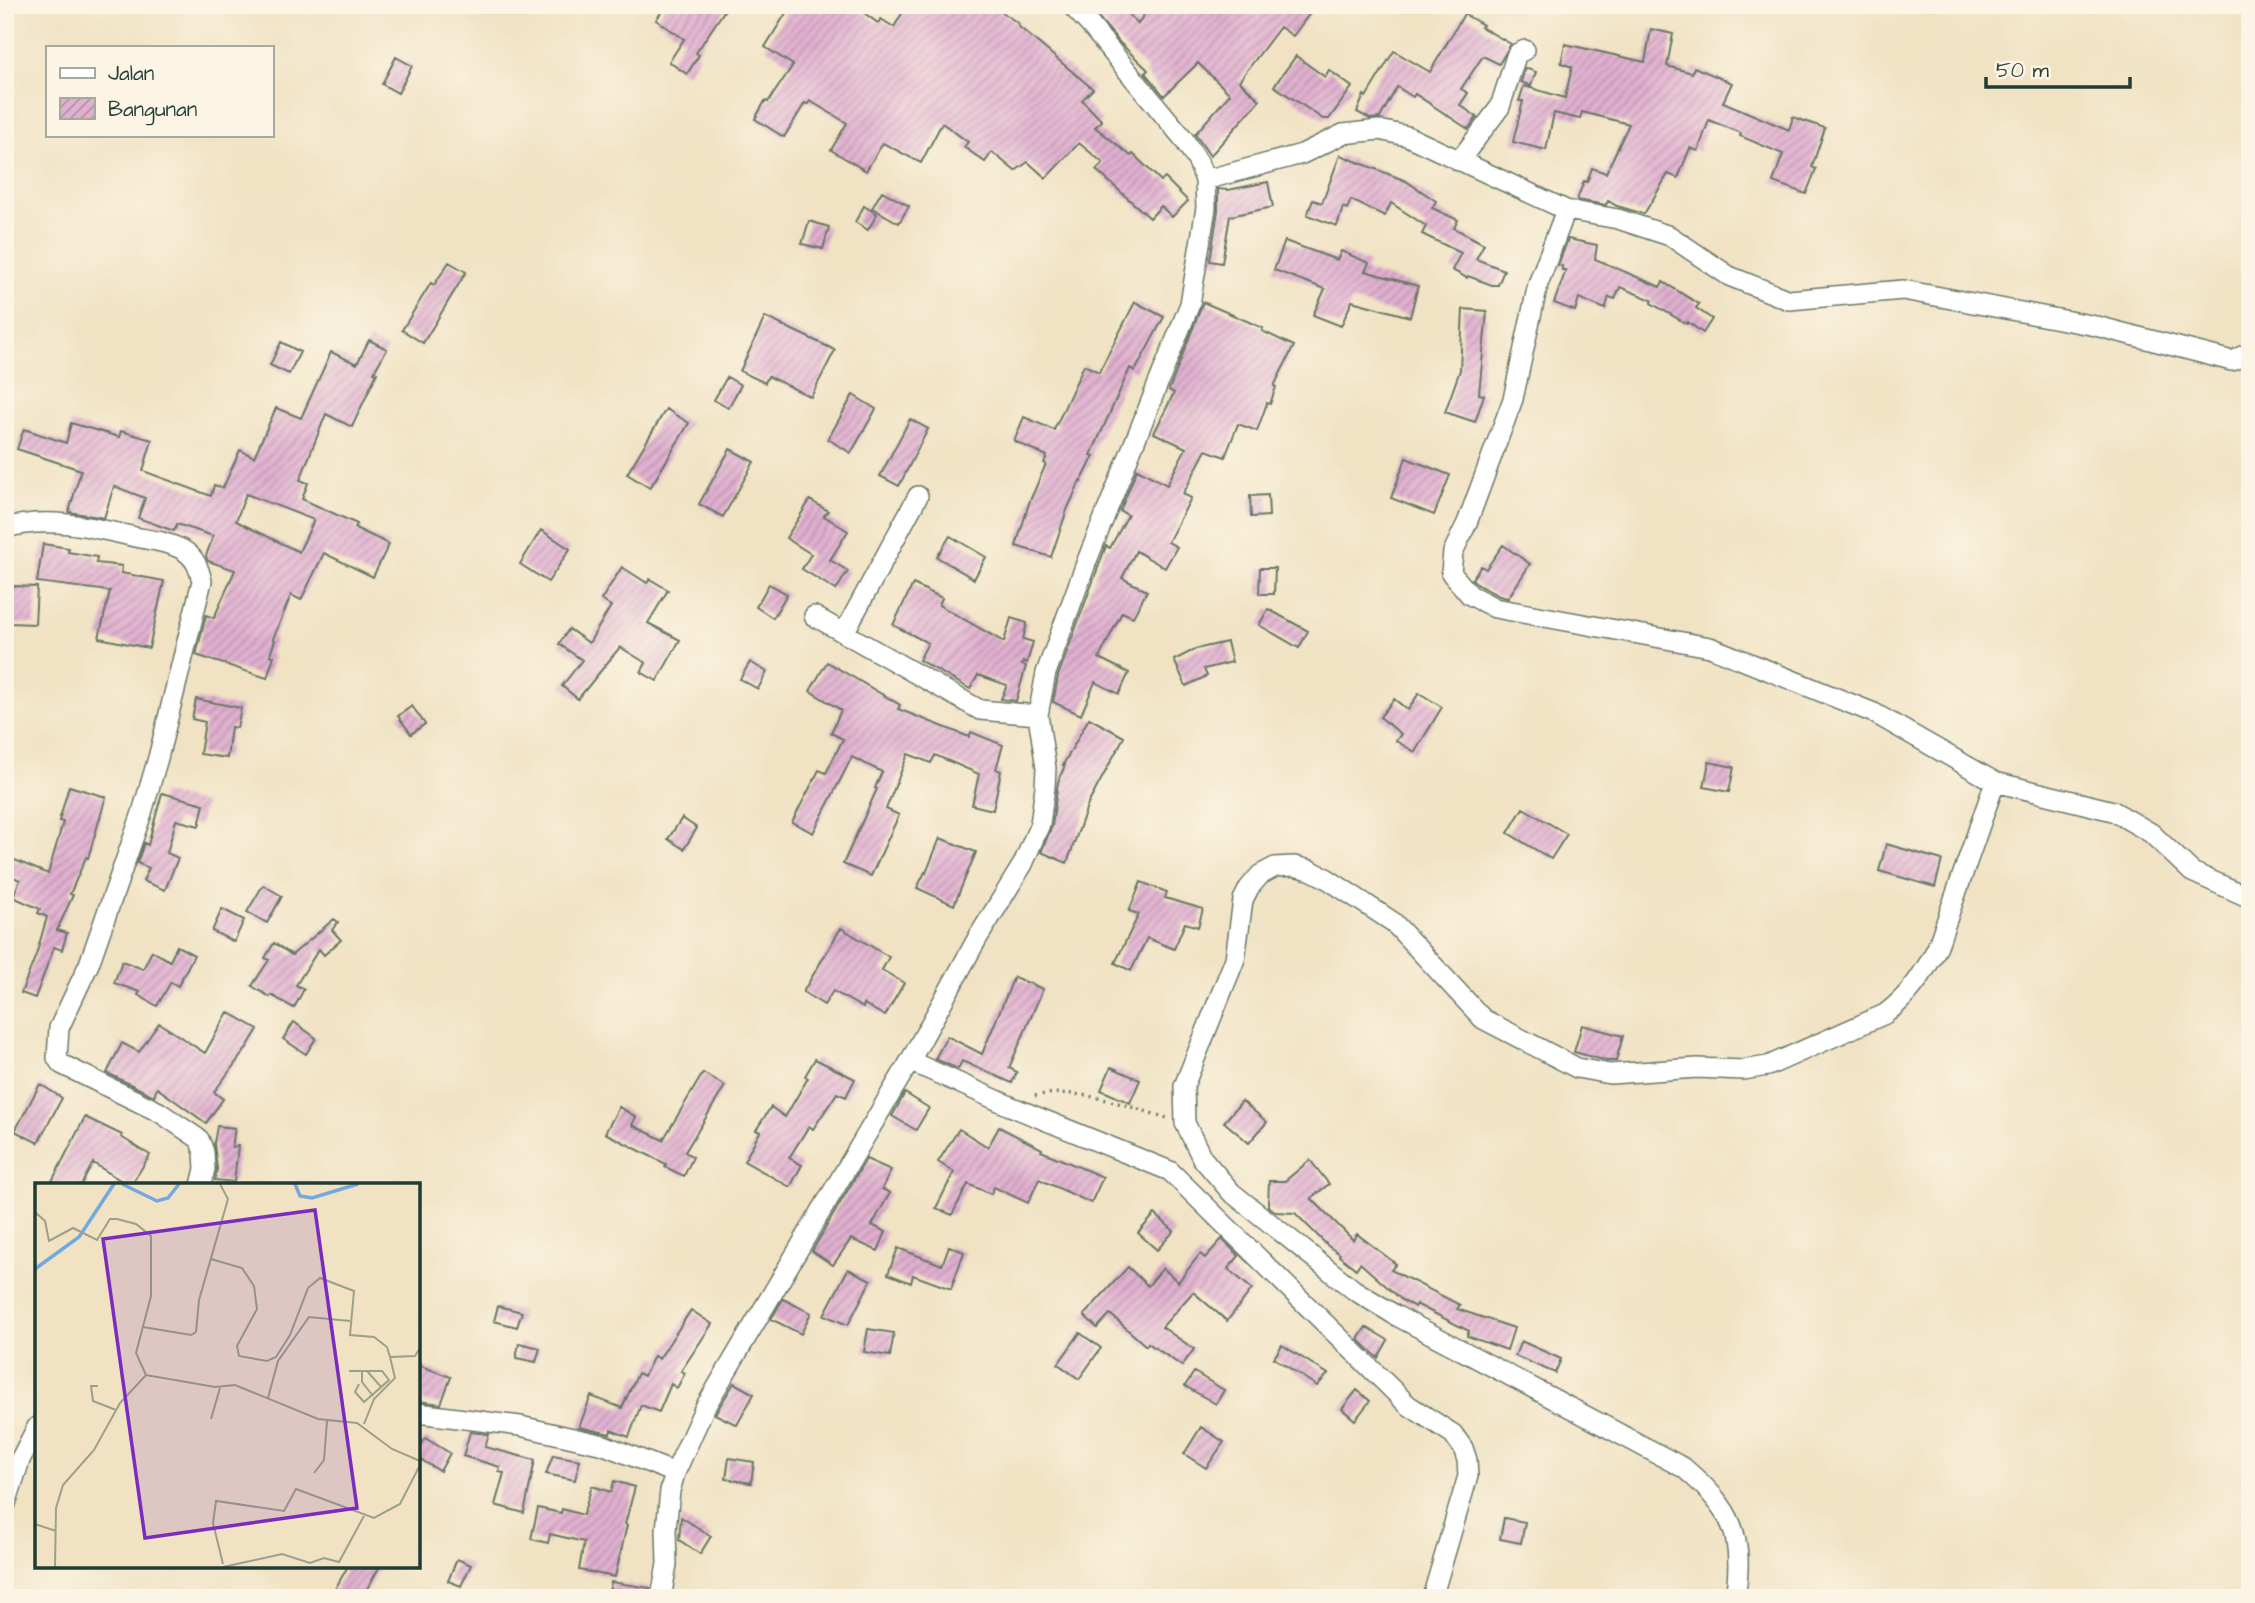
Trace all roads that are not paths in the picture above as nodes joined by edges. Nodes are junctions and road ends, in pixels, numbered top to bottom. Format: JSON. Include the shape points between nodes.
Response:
{"nodes":[{"id":1,"x":1071,"y":5,"type":"edge"},
{"id":2,"x":1525,"y":50,"type":"dead end"},
{"id":3,"x":1459,"y":161,"type":"junction"},
{"id":4,"x":1205,"y":180,"type":"junction"},
{"id":5,"x":1566,"y":210,"type":"junction"},
{"id":6,"x":2250,"y":352,"type":"edge"},
{"id":7,"x":918,"y":496,"type":"dead end"},
{"id":8,"x":5,"y":528,"type":"edge"},
{"id":9,"x":814,"y":616,"type":"dead end"},
{"id":10,"x":844,"y":633,"type":"junction"},
{"id":11,"x":1038,"y":715,"type":"junction"},
{"id":12,"x":1996,"y":782,"type":"junction"},
{"id":13,"x":2250,"y":898,"type":"edge"},
{"id":14,"x":910,"y":1061,"type":"junction"},
{"id":15,"x":1202,"y":1158,"type":"junction"},
{"id":16,"x":1170,"y":1171,"type":"junction"},
{"id":17,"x":202,"y":1183,"type":"edge"},
{"id":18,"x":420,"y":1413,"type":"edge"},
{"id":19,"x":35,"y":1431,"type":"edge"},
{"id":20,"x":675,"y":1473,"type":"junction"},
{"id":21,"x":5,"y":1507,"type":"edge"},
{"id":22,"x":661,"y":1598,"type":"edge"},
{"id":23,"x":1432,"y":1598,"type":"edge"},
{"id":24,"x":1735,"y":1598,"type":"edge"}],
"edges":[{"from":1,"to":4,"type":"street","via":[[1183,138]]},
{"from":2,"to":3,"type":"street","via":[[1516,56],[1500,107]]},
{"from":3,"to":4,"type":"street","via":[[1407,136],[1379,130],[1343,134],[1302,155]]},
{"from":3,"to":5,"type":"street"},
{"from":4,"to":11,"type":"street","via":[[1206,208],[1190,304],[1088,558],[1046,673]]},
{"from":5,"to":6,"type":"street","via":[[1618,219],[1670,236],[1729,276],[1789,300],[1903,290],[2095,326],[2232,361]]},
{"from":5,"to":12,"type":"street","via":[[1538,284],[1513,399],[1453,552],[1451,573],[1470,594],[1495,608],[1710,647],[1874,713]]},
{"from":7,"to":10,"type":"street"},
{"from":8,"to":17,"type":"street","via":[[43,522],[75,524],[184,550],[199,566],[202,581],[158,758],[89,964],[59,1028],[57,1058],[159,1112],[199,1139],[205,1169]]},
{"from":9,"to":10,"type":"street"},
{"from":10,"to":11,"type":"street","via":[[980,709]]},
{"from":11,"to":14,"type":"street","via":[[1046,768],[1040,824],[1023,864]]},
{"from":12,"to":13,"type":"street","via":[[2113,811],[2151,833],[2192,872]]},
{"from":12,"to":15,"type":"street","via":[[1937,948],[1902,1001],[1885,1014],[1768,1066],[1743,1070],[1610,1074],[1569,1065],[1483,1019],[1387,917],[1310,870],[1275,867],[1260,875],[1243,901],[1235,960],[1184,1086],[1185,1123]]},
{"from":14,"to":16,"type":"street"},
{"from":14,"to":20,"type":"street","via":[[704,1409]]},
{"from":15,"to":16,"type":"street"},
{"from":15,"to":24,"type":"street","via":[[1231,1192],[1354,1290],[1684,1468],[1725,1512],[1738,1539],[1740,1569]]},
{"from":16,"to":23,"type":"street","via":[[1408,1405],[1453,1434],[1463,1448],[1468,1476]]},
{"from":18,"to":20,"type":"street","via":[[520,1426],[604,1445]]},
{"from":19,"to":21,"type":"street"},
{"from":20,"to":22,"type":"street"}]}
